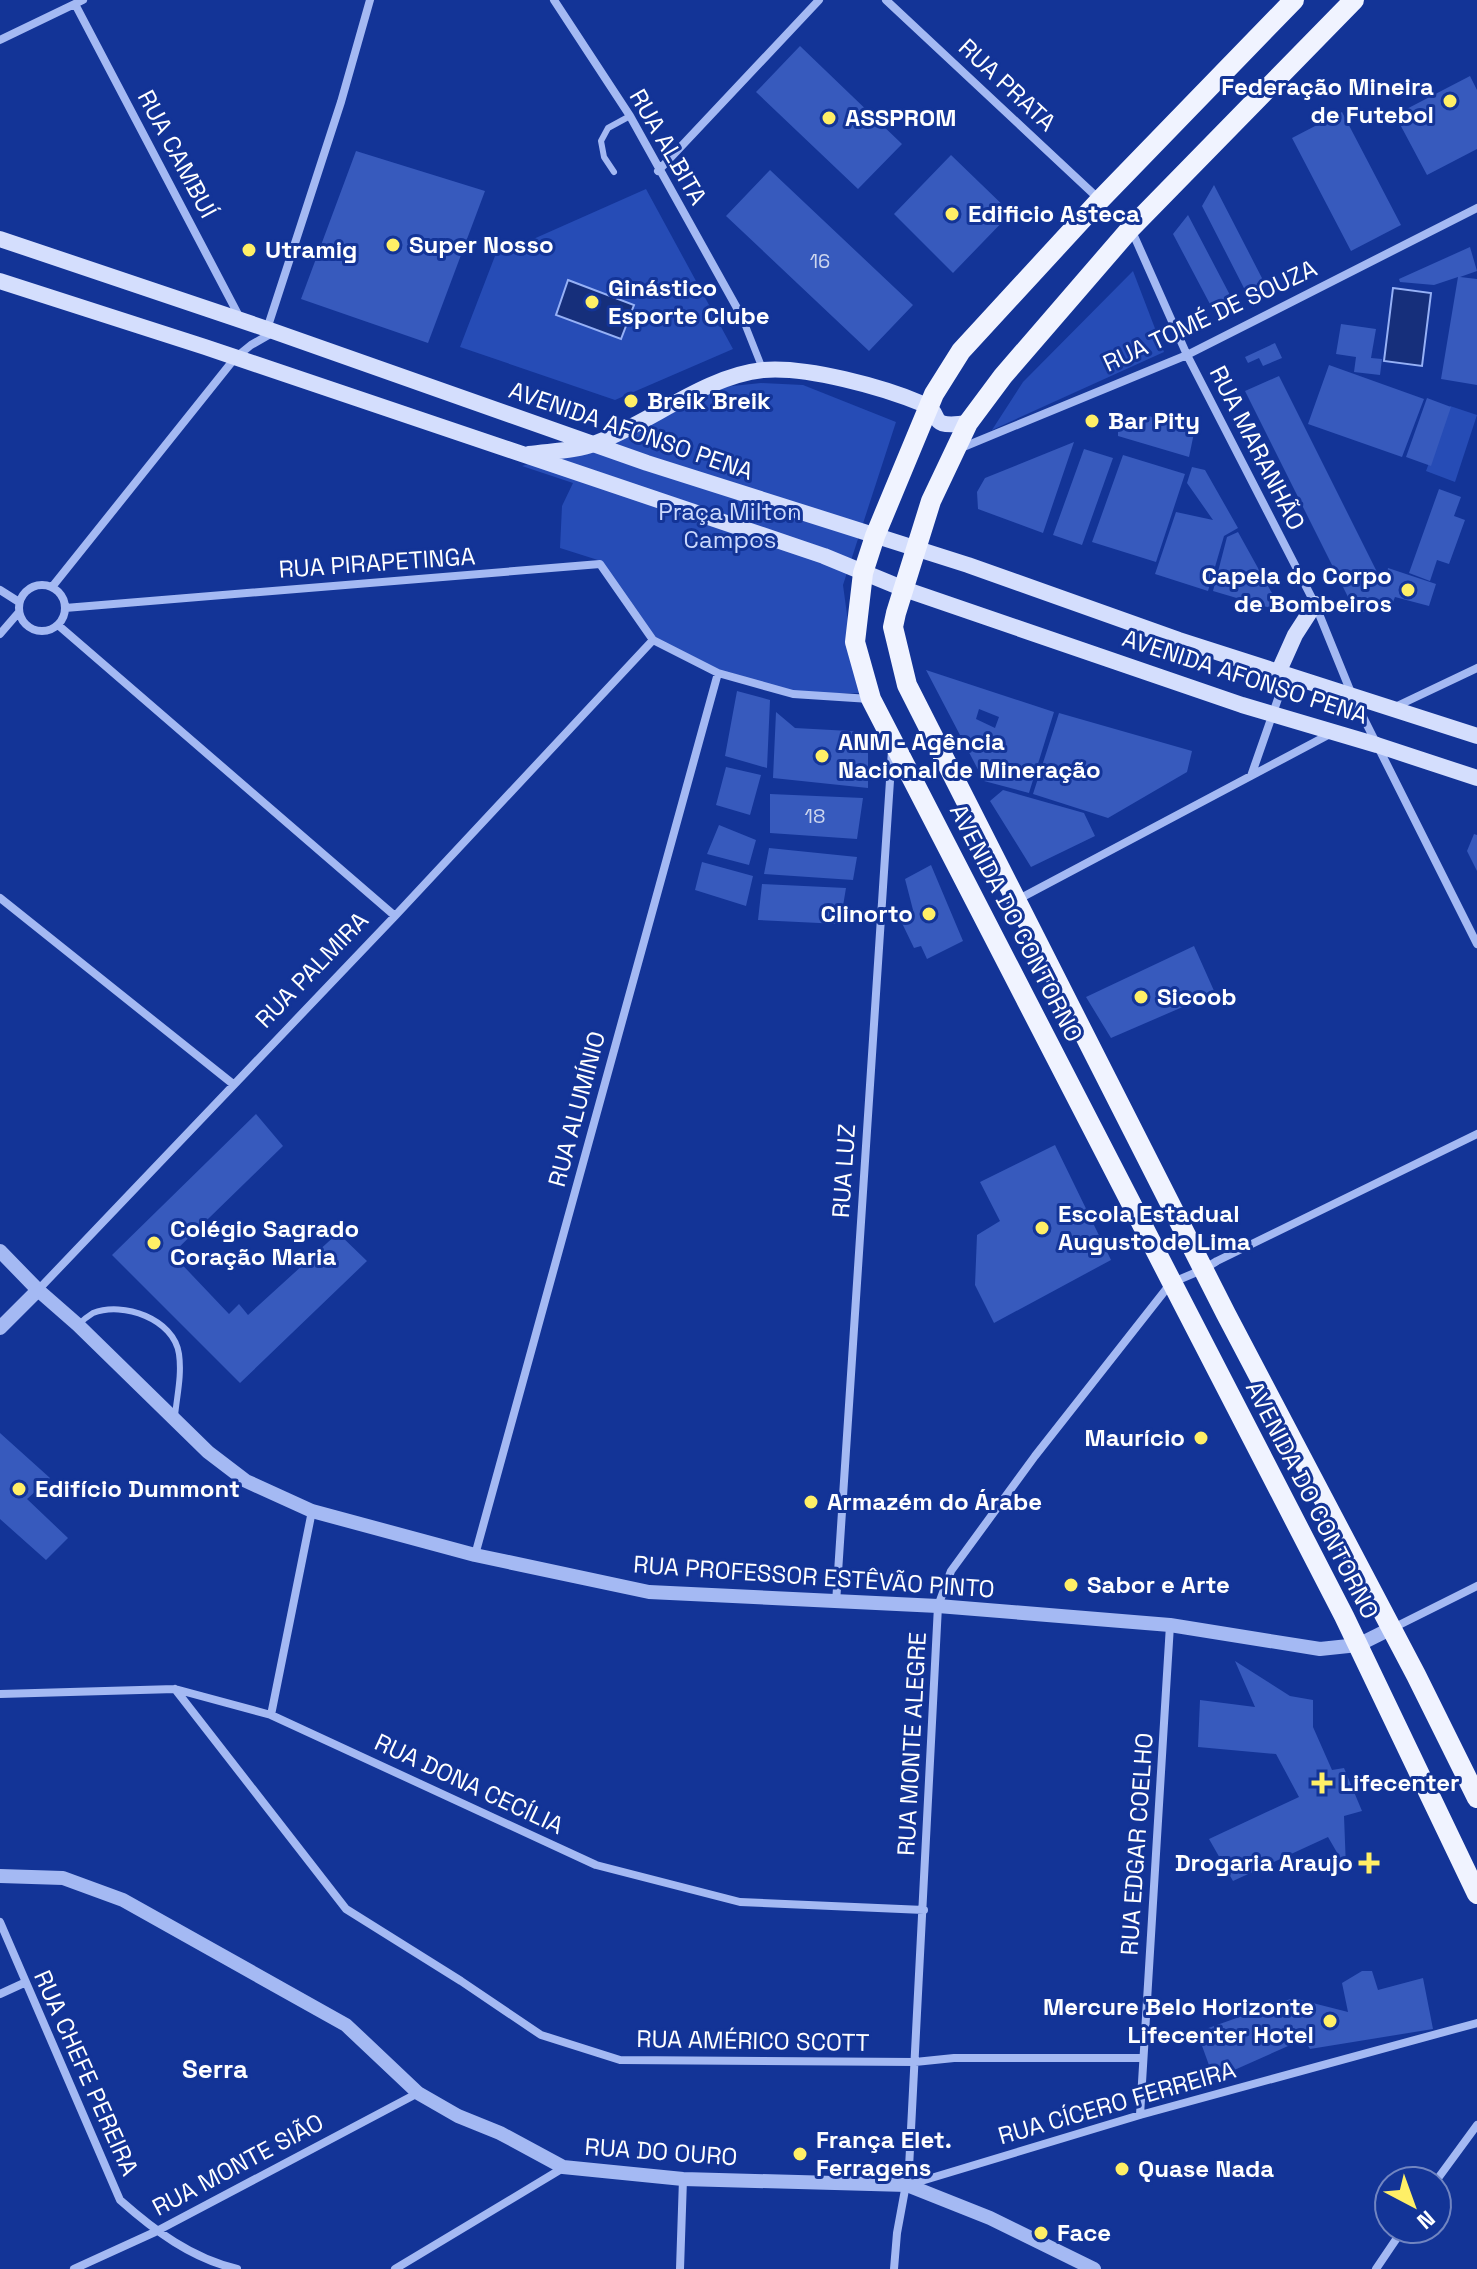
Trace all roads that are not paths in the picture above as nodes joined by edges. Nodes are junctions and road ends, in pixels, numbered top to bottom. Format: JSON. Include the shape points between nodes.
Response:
{"nodes":[{"id":1,"x":370,"y":0,"type":"edge"},
{"id":2,"x":554,"y":0,"type":"edge"},
{"id":3,"x":819,"y":0,"type":"edge"},
{"id":4,"x":886,"y":0,"type":"edge"},
{"id":5,"x":1294,"y":0,"type":"edge"},
{"id":6,"x":1354,"y":0,"type":"edge"},
{"id":7,"x":79,"y":2,"type":"edge"},
{"id":8,"x":0,"y":40,"type":"edge"},
{"id":9,"x":630,"y":116,"type":"junction"},
{"id":10,"x":658,"y":171,"type":"junction"},
{"id":11,"x":614,"y":172,"type":"dead end"},
{"id":12,"x":1100,"y":200,"type":"junction"},
{"id":13,"x":1477,"y":208,"type":"edge"},
{"id":14,"x":1130,"y":229,"type":"junction"},
{"id":15,"x":0,"y":239,"type":"edge"},
{"id":16,"x":0,"y":281,"type":"edge"},
{"id":17,"x":742,"y":317,"type":"joint"},
{"id":18,"x":242,"y":323,"type":"junction"},
{"id":19,"x":270,"y":331,"type":"junction"},
{"id":20,"x":1187,"y":355,"type":"junction"},
{"id":21,"x":235,"y":358,"type":"junction"},
{"id":22,"x":763,"y":370,"type":"junction"},
{"id":23,"x":928,"y":406,"type":"junction"},
{"id":24,"x":968,"y":423,"type":"junction"},
{"id":25,"x":594,"y":444,"type":"junction"},
{"id":26,"x":956,"y":450,"type":"junction"},
{"id":27,"x":524,"y":454,"type":"junction"},
{"id":28,"x":875,"y":536,"type":"junction"},
{"id":29,"x":916,"y":548,"type":"junction"},
{"id":30,"x":863,"y":573,"type":"junction"},
{"id":31,"x":52,"y":587,"type":"junction"},
{"id":32,"x":904,"y":589,"type":"junction"},
{"id":33,"x":0,"y":590,"type":"edge"},
{"id":34,"x":1315,"y":604,"type":"junction"},
{"id":35,"x":19,"y":607,"type":"junction"},
{"id":36,"x":65,"y":608,"type":"junction"},
{"id":37,"x":58,"y":625,"type":"junction"},
{"id":38,"x":0,"y":634,"type":"edge"},
{"id":39,"x":653,"y":640,"type":"junction"},
{"id":40,"x":1477,"y":668,"type":"edge"},
{"id":41,"x":718,"y":673,"type":"junction"},
{"id":42,"x":1282,"y":674,"type":"junction"},
{"id":43,"x":1352,"y":695,"type":"junction"},
{"id":44,"x":871,"y":699,"type":"junction"},
{"id":45,"x":1392,"y":708,"type":"junction"},
{"id":46,"x":1273,"y":713,"type":"junction"},
{"id":47,"x":1335,"y":732,"type":"junction"},
{"id":48,"x":1477,"y":736,"type":"edge"},
{"id":49,"x":893,"y":741,"type":"junction"},
{"id":50,"x":1377,"y":745,"type":"junction"},
{"id":51,"x":1251,"y":777,"type":"junction"},
{"id":52,"x":1477,"y":778,"type":"edge"},
{"id":53,"x":0,"y":898,"type":"edge"},
{"id":54,"x":1016,"y":901,"type":"junction"},
{"id":55,"x":395,"y":916,"type":"junction"},
{"id":56,"x":1477,"y":944,"type":"edge"},
{"id":57,"x":233,"y":1084,"type":"junction"},
{"id":58,"x":1477,"y":1134,"type":"edge"},
{"id":59,"x":0,"y":1251,"type":"edge"},
{"id":60,"x":1204,"y":1269,"type":"junction"},
{"id":61,"x":1171,"y":1283,"type":"junction"},
{"id":62,"x":38,"y":1290,"type":"junction"},
{"id":63,"x":78,"y":1325,"type":"junction"},
{"id":64,"x":0,"y":1328,"type":"edge"},
{"id":65,"x":174,"y":1420,"type":"junction"},
{"id":66,"x":312,"y":1511,"type":"junction"},
{"id":67,"x":475,"y":1555,"type":"junction"},
{"id":68,"x":1477,"y":1586,"type":"edge"},
{"id":69,"x":836,"y":1603,"type":"junction"},
{"id":70,"x":938,"y":1606,"type":"junction"},
{"id":71,"x":1170,"y":1625,"type":"junction"},
{"id":72,"x":1390,"y":1629,"type":"junction"},
{"id":73,"x":1358,"y":1645,"type":"junction"},
{"id":74,"x":175,"y":1689,"type":"junction"},
{"id":75,"x":0,"y":1694,"type":"edge"},
{"id":76,"x":271,"y":1715,"type":"junction"},
{"id":77,"x":1477,"y":1798,"type":"edge"},
{"id":78,"x":0,"y":1876,"type":"edge"},
{"id":79,"x":1477,"y":1894,"type":"edge"},
{"id":80,"x":924,"y":1910,"type":"junction"},
{"id":81,"x":0,"y":1922,"type":"edge"},
{"id":82,"x":24,"y":1983,"type":"junction"},
{"id":83,"x":0,"y":1994,"type":"edge"},
{"id":84,"x":1477,"y":2023,"type":"edge"},
{"id":85,"x":1143,"y":2058,"type":"junction"},
{"id":86,"x":915,"y":2062,"type":"junction"},
{"id":87,"x":418,"y":2093,"type":"junction"},
{"id":88,"x":1140,"y":2115,"type":"junction"},
{"id":89,"x":1477,"y":2125,"type":"edge"},
{"id":90,"x":1448,"y":2165,"type":"edge"},
{"id":91,"x":563,"y":2167,"type":"junction"},
{"id":92,"x":683,"y":2179,"type":"junction"},
{"id":93,"x":907,"y":2185,"type":"junction"},
{"id":94,"x":155,"y":2232,"type":"junction"},
{"id":95,"x":1392,"y":2245,"type":"edge"},
{"id":96,"x":74,"y":2269,"type":"edge"},
{"id":97,"x":237,"y":2269,"type":"edge"},
{"id":98,"x":395,"y":2269,"type":"edge"},
{"id":99,"x":680,"y":2269,"type":"edge"},
{"id":100,"x":894,"y":2269,"type":"edge"},
{"id":101,"x":1094,"y":2269,"type":"edge"},
{"id":102,"x":1376,"y":2269,"type":"edge"}],
"edges":[{"from":1,"to":19,"type":"street"},
{"from":2,"to":9,"type":"street","name":"RUA ALBITA"},
{"from":3,"to":10,"type":"street"},
{"from":4,"to":12,"type":"street","name":"RUA PRATA"},
{"from":5,"to":12,"type":"main road","name":"AVENIDA DO CONTORNO"},
{"from":6,"to":14,"type":"main road","name":"AVENIDA DO CONTORNO"},
{"from":7,"to":8,"type":"street"},
{"from":7,"to":18,"type":"street","name":"RUA CAMBUÍ"},
{"from":9,"to":10,"type":"street","name":"RUA ALBITA"},
{"from":9,"to":11,"type":"lane","via":[[608,128],[601,141]]},
{"from":10,"to":17,"type":"street","name":"RUA ALBITA"},
{"from":12,"to":23,"type":"main road","name":"AVENIDA DO CONTORNO","via":[[961,351]]},
{"from":13,"to":20,"type":"street","name":"RUA TOMÉ DE SOUZA"},
{"from":14,"to":20,"type":"street","name":"RUA MARANHÃO"},
{"from":14,"to":24,"type":"main road","name":"AVENIDA DO CONTORNO"},
{"from":15,"to":18,"type":"main road","name":"AVENIDA AFONSO PENA"},
{"from":16,"to":21,"type":"main road","name":"AVENIDA AFONSO PENA"},
{"from":17,"to":22,"type":"street"},
{"from":18,"to":19,"type":"main road","name":"AVENIDA AFONSO PENA"},
{"from":19,"to":21,"type":"street"},
{"from":19,"to":25,"type":"main road","name":"AVENIDA AFONSO PENA"},
{"from":20,"to":26,"type":"street","name":"RUA TOMÉ DE SOUZA"},
{"from":20,"to":34,"type":"street","name":"RUA MARANHÃO"},
{"from":21,"to":27,"type":"main road","name":"AVENIDA AFONSO PENA"},
{"from":21,"to":31,"type":"street"},
{"from":22,"to":23,"type":"main road","via":[[811,373]]},
{"from":22,"to":25,"type":"main road","via":[[724,380]]},
{"from":23,"to":24,"type":"main road","via":[[943,425]]},
{"from":23,"to":28,"type":"main road","name":"AVENIDA DO CONTORNO"},
{"from":24,"to":26,"type":"main road","name":"AVENIDA DO CONTORNO"},
{"from":25,"to":27,"type":"main road"},
{"from":25,"to":28,"type":"main road","name":"AVENIDA AFONSO PENA"},
{"from":26,"to":29,"type":"main road","name":"AVENIDA DO CONTORNO"},
{"from":27,"to":30,"type":"main road","name":"AVENIDA AFONSO PENA"},
{"from":28,"to":29,"type":"main road","name":"AVENIDA AFONSO PENA"},
{"from":28,"to":30,"type":"main road","name":"AVENIDA DO CONTORNO"},
{"from":29,"to":32,"type":"main road","name":"AVENIDA DO CONTORNO"},
{"from":29,"to":42,"type":"main road","name":"AVENIDA AFONSO PENA"},
{"from":30,"to":32,"type":"main road","name":"AVENIDA AFONSO PENA"},
{"from":30,"to":44,"type":"main road","name":"AVENIDA DO CONTORNO","via":[[855,642]]},
{"from":31,"to":35,"type":"street","via":[[32,587]]},
{"from":31,"to":36,"type":"street"},
{"from":32,"to":46,"type":"main road","name":"AVENIDA AFONSO PENA"},
{"from":32,"to":54,"type":"main road","name":"AVENIDA DO CONTORNO","via":[[893,627],[907,685]]},
{"from":33,"to":35,"type":"street"},
{"from":34,"to":42,"type":"main road","via":[[1295,635]]},
{"from":34,"to":43,"type":"street","name":"RUA MARANHÃO"},
{"from":35,"to":37,"type":"street","via":[[31,629],[43,632]]},
{"from":35,"to":38,"type":"street"},
{"from":36,"to":37,"type":"street"},
{"from":36,"to":39,"type":"street","name":"RUA PIRAPETINGA","via":[[600,564]]},
{"from":37,"to":55,"type":"street"},
{"from":39,"to":41,"type":"street"},
{"from":39,"to":55,"type":"street","name":"RUA PALMIRA"},
{"from":40,"to":45,"type":"street"},
{"from":41,"to":44,"type":"street","via":[[793,694]]},
{"from":41,"to":67,"type":"street","name":"RUA ALUMÍNIO"},
{"from":42,"to":43,"type":"main road","name":"AVENIDA AFONSO PENA"},
{"from":42,"to":46,"type":"street"},
{"from":43,"to":45,"type":"main road","name":"AVENIDA AFONSO PENA"},
{"from":43,"to":50,"type":"street","name":"RUA MARANHÃO"},
{"from":44,"to":49,"type":"main road","name":"AVENIDA DO CONTORNO"},
{"from":45,"to":48,"type":"main road","name":"AVENIDA AFONSO PENA"},
{"from":46,"to":47,"type":"main road","name":"AVENIDA AFONSO PENA"},
{"from":46,"to":51,"type":"street"},
{"from":47,"to":50,"type":"main road","name":"AVENIDA AFONSO PENA"},
{"from":47,"to":51,"type":"street"},
{"from":49,"to":61,"type":"main road","name":"AVENIDA DO CONTORNO"},
{"from":49,"to":69,"type":"street","name":"RUA LUZ"},
{"from":50,"to":52,"type":"main road","name":"AVENIDA AFONSO PENA"},
{"from":50,"to":56,"type":"street","name":"RUA MARANHÃO"},
{"from":51,"to":54,"type":"street"},
{"from":53,"to":57,"type":"street"},
{"from":54,"to":60,"type":"main road","name":"AVENIDA DO CONTORNO"},
{"from":55,"to":57,"type":"street","name":"RUA PALMIRA"},
{"from":57,"to":62,"type":"street","name":"RUA PALMIRA"},
{"from":58,"to":60,"type":"street","name":"RUA MONTE ALEGRE"},
{"from":59,"to":62,"type":"street","name":"RUA PROFESSOR ESTÊVÃO PINTO"},
{"from":60,"to":61,"type":"street","name":"RUA MONTE ALEGRE"},
{"from":60,"to":72,"type":"main road","name":"AVENIDA DO CONTORNO"},
{"from":61,"to":70,"type":"street","name":"RUA MONTE ALEGRE","via":[[951,1571]]},
{"from":61,"to":73,"type":"main road","name":"AVENIDA DO CONTORNO"},
{"from":62,"to":63,"type":"street","name":"RUA PROFESSOR ESTÊVÃO PINTO"},
{"from":62,"to":64,"type":"street","name":"RUA PALMIRA"},
{"from":63,"to":65,"type":"street","name":"RUA PROFESSOR ESTÊVÃO PINTO"},
{"from":63,"to":65,"type":"lane","via":[[93,1313],[121,1310],[145,1314],[164,1328],[179,1350],[181,1379]]},
{"from":65,"to":66,"type":"street","name":"RUA PROFESSOR ESTÊVÃO PINTO","via":[[246,1481]]},
{"from":66,"to":67,"type":"street","name":"RUA PROFESSOR ESTÊVÃO PINTO"},
{"from":66,"to":76,"type":"street"},
{"from":67,"to":69,"type":"street","name":"RUA PROFESSOR ESTÊVÃO PINTO","via":[[649,1592]]},
{"from":68,"to":72,"type":"street"},
{"from":69,"to":70,"type":"street","name":"RUA PROFESSOR ESTÊVÃO PINTO"},
{"from":70,"to":71,"type":"street","name":"RUA PROFESSOR ESTÊVÃO PINTO"},
{"from":70,"to":80,"type":"street","name":"RUA MONTE ALEGRE"},
{"from":71,"to":73,"type":"street","name":"RUA PROFESSOR ESTÊVÃO PINTO","via":[[1320,1649]]},
{"from":71,"to":85,"type":"street","name":"RUA EDGAR COELHO"},
{"from":72,"to":73,"type":"street","name":"RUA PROFESSOR ESTÊVÃO PINTO"},
{"from":72,"to":77,"type":"main road","name":"AVENIDA DO CONTORNO"},
{"from":73,"to":79,"type":"main road","name":"AVENIDA DO CONTORNO"},
{"from":74,"to":75,"type":"street","name":"RUA DONA CECÍLIA"},
{"from":74,"to":76,"type":"street","name":"RUA DONA CECÍLIA"},
{"from":74,"to":86,"type":"street","name":"RUA AMÉRICO SCOTT","via":[[346,1909],[541,2035],[620,2060]]},
{"from":76,"to":80,"type":"street","name":"RUA DONA CECÍLIA","via":[[596,1865],[740,1902]]},
{"from":78,"to":87,"type":"street","name":"RUA DO OURO","via":[[63,1878],[123,1900],[346,2025]]},
{"from":80,"to":86,"type":"street","name":"RUA MONTE ALEGRE"},
{"from":81,"to":82,"type":"street","name":"RUA CHEFE PEREIRA"},
{"from":82,"to":83,"type":"street"},
{"from":82,"to":94,"type":"street","name":"RUA CHEFE PEREIRA","via":[[120,2200]]},
{"from":84,"to":88,"type":"street","name":"RUA CÍCERO FERREIRA"},
{"from":85,"to":86,"type":"street","name":"RUA AMÉRICO SCOTT"},
{"from":85,"to":88,"type":"street","name":"RUA EDGAR COELHO"},
{"from":86,"to":93,"type":"street","name":"RUA MONTE ALEGRE"},
{"from":87,"to":91,"type":"street","name":"RUA DO OURO"},
{"from":87,"to":94,"type":"street","name":"RUA MONTE SIÃO"},
{"from":88,"to":93,"type":"street","name":"RUA CÍCERO FERREIRA"},
{"from":89,"to":90,"type":"street"},
{"from":91,"to":92,"type":"street","name":"RUA DO OURO"},
{"from":91,"to":98,"type":"street"},
{"from":92,"to":93,"type":"street","name":"RUA DO OURO"},
{"from":92,"to":99,"type":"street"},
{"from":93,"to":100,"type":"street","name":"RUA MONTE ALEGRE"},
{"from":93,"to":101,"type":"street","name":"RUA DO OURO"},
{"from":94,"to":96,"type":"street","name":"RUA MONTE SIÃO"},
{"from":94,"to":97,"type":"street","name":"RUA CHEFE PEREIRA","via":[[211,2263]]},
{"from":95,"to":102,"type":"street"}]}
